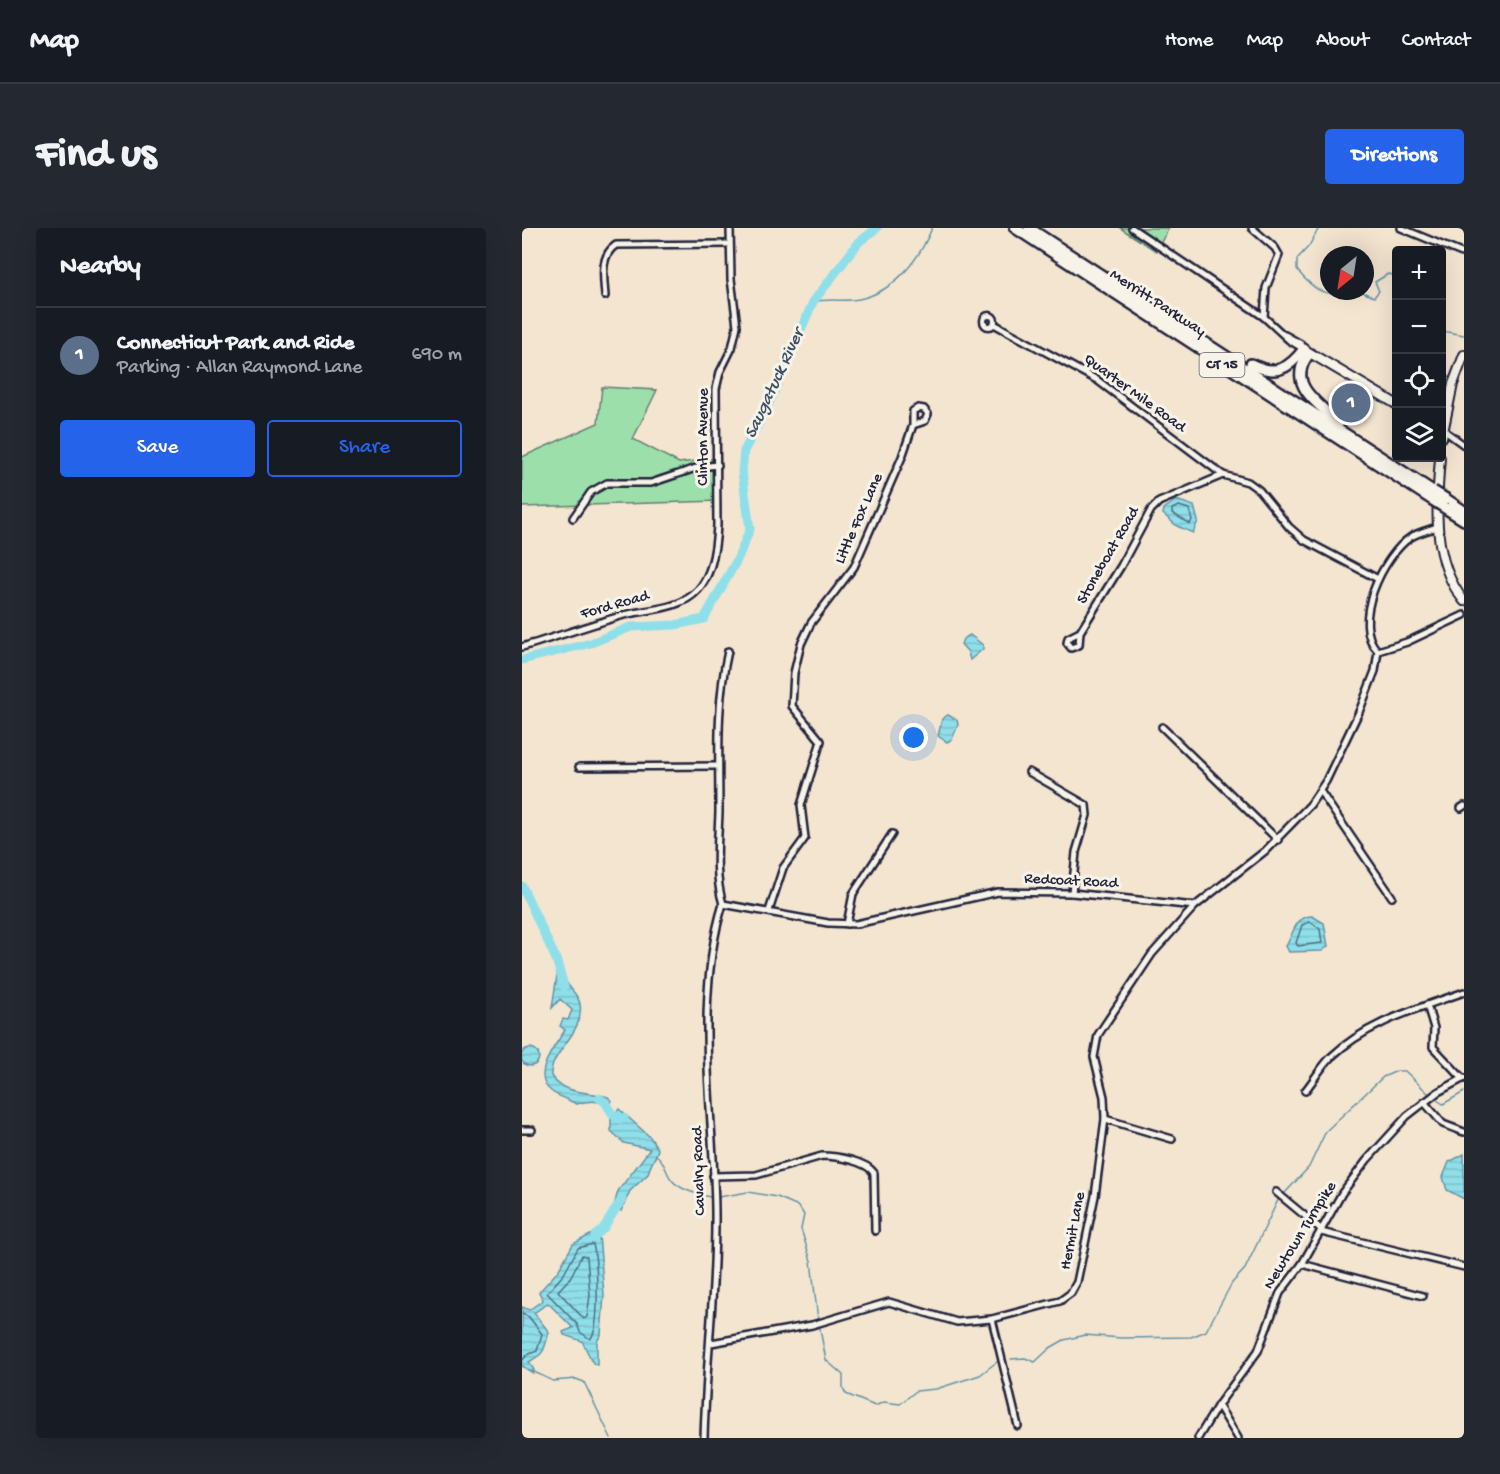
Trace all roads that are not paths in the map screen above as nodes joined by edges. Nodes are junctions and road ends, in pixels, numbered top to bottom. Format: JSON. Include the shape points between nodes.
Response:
{"nodes":[{"id":1,"x":730,"y":228,"type":"edge"},
{"id":2,"x":1015,"y":228,"type":"edge"},
{"id":3,"x":1029,"y":228,"type":"edge"},
{"id":4,"x":1132,"y":228,"type":"edge"},
{"id":5,"x":1252,"y":228,"type":"edge"},
{"id":6,"x":1401,"y":228,"type":"edge"},
{"id":7,"x":729,"y":244,"type":"junction"},
{"id":8,"x":1464,"y":254,"type":"edge"},
{"id":9,"x":605,"y":296,"type":"dead end"},
{"id":10,"x":1163,"y":313,"type":"junction"},
{"id":11,"x":1264,"y":317,"type":"junction"},
{"id":12,"x":994,"y":324,"type":"dead end"},
{"id":13,"x":1307,"y":351,"type":"junction"},
{"id":14,"x":1464,"y":355,"type":"edge"},
{"id":15,"x":1392,"y":402,"type":"edge"},
{"id":16,"x":1446,"y":413,"type":"edge"},
{"id":17,"x":913,"y":425,"type":"dead end"},
{"id":18,"x":1446,"y":432,"type":"edge"},
{"id":19,"x":1464,"y":445,"type":"edge"},
{"id":20,"x":1379,"y":454,"type":"junction"},
{"id":21,"x":1440,"y":462,"type":"edge"},
{"id":22,"x":718,"y":465,"type":"junction"},
{"id":23,"x":1223,"y":475,"type":"junction"},
{"id":24,"x":1432,"y":495,"type":"junction"},
{"id":25,"x":1445,"y":503,"type":"junction"},
{"id":26,"x":1464,"y":511,"type":"edge"},
{"id":27,"x":573,"y":518,"type":"dead end"},
{"id":28,"x":1464,"y":520,"type":"edge"},
{"id":29,"x":1437,"y":527,"type":"junction"},
{"id":30,"x":706,"y":578,"type":"joint"},
{"id":31,"x":1378,"y":579,"type":"junction"},
{"id":32,"x":1464,"y":602,"type":"edge"},
{"id":33,"x":1464,"y":615,"type":"edge"},
{"id":34,"x":1080,"y":632,"type":"dead end"},
{"id":35,"x":522,"y":647,"type":"edge"},
{"id":36,"x":728,"y":651,"type":"dead end"},
{"id":37,"x":1378,"y":651,"type":"junction"},
{"id":38,"x":1162,"y":727,"type":"dead end"},
{"id":39,"x":718,"y":766,"type":"junction"},
{"id":40,"x":579,"y":767,"type":"dead end"},
{"id":41,"x":1029,"y":772,"type":"dead end"},
{"id":42,"x":1320,"y":791,"type":"junction"},
{"id":43,"x":892,"y":834,"type":"dead end"},
{"id":44,"x":1278,"y":840,"type":"junction"},
{"id":45,"x":1072,"y":893,"type":"junction"},
{"id":46,"x":1392,"y":897,"type":"dead end"},
{"id":47,"x":723,"y":904,"type":"junction"},
{"id":48,"x":1195,"y":906,"type":"junction"},
{"id":49,"x":769,"y":911,"type":"junction"},
{"id":50,"x":847,"y":924,"type":"junction"},
{"id":51,"x":1464,"y":992,"type":"edge"},
{"id":52,"x":1427,"y":1005,"type":"junction"},
{"id":53,"x":1463,"y":1078,"type":"edge"},
{"id":54,"x":1305,"y":1091,"type":"dead end"},
{"id":55,"x":1424,"y":1102,"type":"junction"},
{"id":56,"x":1105,"y":1119,"type":"junction"},
{"id":57,"x":522,"y":1130,"type":"edge"},
{"id":58,"x":532,"y":1130,"type":"dead end"},
{"id":59,"x":1464,"y":1132,"type":"edge"},
{"id":60,"x":1172,"y":1138,"type":"dead end"},
{"id":61,"x":713,"y":1176,"type":"junction"},
{"id":62,"x":1276,"y":1192,"type":"dead end"},
{"id":63,"x":875,"y":1231,"type":"dead end"},
{"id":64,"x":1321,"y":1231,"type":"junction"},
{"id":65,"x":1302,"y":1264,"type":"junction"},
{"id":66,"x":1464,"y":1268,"type":"edge"},
{"id":67,"x":1423,"y":1296,"type":"dead end"},
{"id":68,"x":992,"y":1319,"type":"junction"},
{"id":69,"x":711,"y":1343,"type":"junction"},
{"id":70,"x":1218,"y":1405,"type":"junction"},
{"id":71,"x":1018,"y":1426,"type":"dead end"},
{"id":72,"x":704,"y":1438,"type":"edge"},
{"id":73,"x":1198,"y":1438,"type":"edge"},
{"id":74,"x":1239,"y":1438,"type":"edge"}],
"edges":[{"from":1,"to":7,"type":"street","name":"Clinton Avenue"},
{"from":2,"to":24,"type":"highway","name":"Merritt Parkway","number":"CT 15"},
{"from":3,"to":10,"type":"highway","name":"Merritt Parkway","number":"CT 15"},
{"from":4,"to":11,"type":"street"},
{"from":5,"to":11,"type":"street","via":[[1279,255],[1266,288]]},
{"from":6,"to":8,"type":"street"},
{"from":7,"to":9,"type":"street","via":[[616,245],[605,260]]},
{"from":7,"to":22,"type":"street","name":"Clinton Avenue","via":[[737,329],[717,385]]},
{"from":10,"to":13,"type":"highway","via":[[1239,359],[1271,372],[1289,366]]},
{"from":10,"to":20,"type":"highway","name":"Merritt Parkway","number":"CT 15"},
{"from":11,"to":13,"type":"street"},
{"from":12,"to":23,"type":"street","name":"Quarter Mile Road","via":[[1097,380]]},
{"from":13,"to":15,"type":"main road"},
{"from":13,"to":20,"type":"highway","via":[[1299,370],[1305,390]]},
{"from":14,"to":16,"type":"main road"},
{"from":17,"to":49,"type":"street","name":"Little Fox Lane","via":[[854,567],[811,623],[799,650],[792,706],[821,741],[801,805],[805,838],[783,868]]},
{"from":18,"to":19,"type":"street"},
{"from":20,"to":24,"type":"highway","name":"Merritt Parkway","number":"CT 15"},
{"from":21,"to":29,"type":"main road"},
{"from":22,"to":27,"type":"street","via":[[699,466],[651,483],[607,483],[591,492]]},
{"from":22,"to":30,"type":"street","name":"Clinton Avenue","via":[[716,547]]},
{"from":23,"to":31,"type":"street","via":[[1236,477],[1259,490],[1304,540]]},
{"from":23,"to":34,"type":"street","name":"Stoneboat Road","via":[[1160,502],[1151,510],[1122,566]]},
{"from":24,"to":25,"type":"highway","name":"Merritt Parkway","number":"CT 15","bridge":true},
{"from":25,"to":26,"type":"highway","name":"Merritt Parkway","number":"CT 15"},
{"from":25,"to":28,"type":"highway","name":"Merritt Parkway","number":"CT 15"},
{"from":29,"to":31,"type":"street","via":[[1410,538]]},
{"from":29,"to":32,"type":"main road","via":[[1448,572]]},
{"from":30,"to":35,"type":"street","name":"Ford Road","via":[[698,591],[677,603]]},
{"from":31,"to":37,"type":"street","via":[[1368,621],[1370,641]]},
{"from":33,"to":37,"type":"street"},
{"from":36,"to":39,"type":"street"},
{"from":37,"to":42,"type":"street","via":[[1366,696]]},
{"from":38,"to":44,"type":"street"},
{"from":39,"to":40,"type":"street"},
{"from":39,"to":47,"type":"street","via":[[719,892]]},
{"from":41,"to":45,"type":"street","via":[[1086,805],[1088,815],[1076,852]]},
{"from":42,"to":44,"type":"street"},
{"from":42,"to":46,"type":"street"},
{"from":43,"to":50,"type":"street","via":[[853,894]]},
{"from":44,"to":48,"type":"street"},
{"from":45,"to":48,"type":"street","name":"Redcoat Road"},
{"from":45,"to":50,"type":"street","name":"Redcoat Road","via":[[998,892],[886,919]]},
{"from":47,"to":49,"type":"street","name":"Redcoat Road"},
{"from":47,"to":61,"type":"street","name":"Cavalry Road","via":[[714,935],[708,983]]},
{"from":48,"to":56,"type":"street","name":"Hermit Lane","via":[[1152,954],[1098,1035],[1094,1057]]},
{"from":49,"to":50,"type":"street","name":"Redcoat Road"},
{"from":51,"to":52,"type":"street"},
{"from":52,"to":53,"type":"street","via":[[1434,1028],[1433,1047]]},
{"from":52,"to":54,"type":"street","via":[[1397,1015],[1355,1040],[1331,1057]]},
{"from":53,"to":55,"type":"street","name":"Newtown Turnpike"},
{"from":55,"to":59,"type":"street","via":[[1443,1124]]},
{"from":55,"to":64,"type":"street","name":"Newtown Turnpike","via":[[1366,1160]]},
{"from":56,"to":60,"type":"street"},
{"from":56,"to":68,"type":"street","name":"Hermit Lane","via":[[1095,1196],[1075,1287],[1052,1305]]},
{"from":57,"to":58,"type":"street"},
{"from":61,"to":63,"type":"street","via":[[756,1175],[822,1156],[870,1167],[874,1173]]},
{"from":61,"to":69,"type":"street","name":"Cavalry Road"},
{"from":62,"to":64,"type":"street"},
{"from":64,"to":65,"type":"street","name":"Newtown Turnpike"},
{"from":64,"to":66,"type":"street"},
{"from":65,"to":67,"type":"street"},
{"from":65,"to":70,"type":"street","name":"Newtown Turnpike","via":[[1280,1293],[1257,1351]]},
{"from":68,"to":69,"type":"street","name":"Hermit Lane","via":[[957,1322],[889,1302],[812,1325]]},
{"from":68,"to":71,"type":"street"},
{"from":69,"to":72,"type":"street","name":"Cavalry Road"},
{"from":70,"to":73,"type":"street","name":"Newtown Turnpike"},
{"from":70,"to":74,"type":"street"}]}
